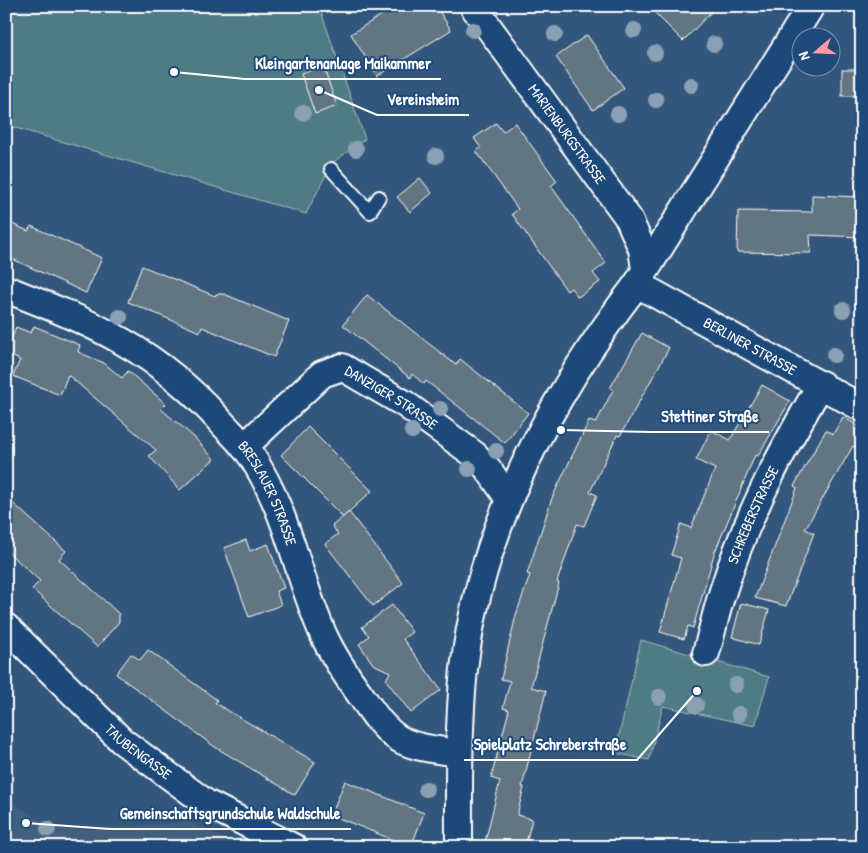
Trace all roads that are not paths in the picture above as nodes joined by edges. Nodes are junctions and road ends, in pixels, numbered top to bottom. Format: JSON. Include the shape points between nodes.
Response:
{"nodes":[{"id":1,"x":473,"y":6,"type":"edge"},
{"id":2,"x":811,"y":6,"type":"edge"},
{"id":3,"x":330,"y":169,"type":"dead end"},
{"id":4,"x":374,"y":206,"type":"dead end"},
{"id":5,"x":641,"y":277,"type":"junction"},
{"id":6,"x":6,"y":289,"type":"edge"},
{"id":7,"x":821,"y":384,"type":"junction"},
{"id":8,"x":862,"y":408,"type":"edge"},
{"id":9,"x":244,"y":447,"type":"junction"},
{"id":10,"x":509,"y":499,"type":"junction"},
{"id":11,"x":6,"y":627,"type":"edge"},
{"id":12,"x":706,"y":654,"type":"dead end"},
{"id":13,"x":458,"y":753,"type":"junction"},
{"id":14,"x":293,"y":847,"type":"edge"},
{"id":15,"x":459,"y":847,"type":"edge"}],
"edges":[{"from":1,"to":5,"type":"street","name":"MARIENBURGSTRASSE","via":[[629,219],[642,249]]},
{"from":2,"to":5,"type":"street"},
{"from":3,"to":4,"type":"lane"},
{"from":5,"to":7,"type":"street","name":"BERLINER STRASSE"},
{"from":5,"to":10,"type":"street","via":[[586,356],[544,428]]},
{"from":6,"to":9,"type":"street","name":"BRESLAUER STRASSE","via":[[66,312],[153,358],[186,385]]},
{"from":7,"to":8,"type":"street","name":"BERLINER STRASSE"},
{"from":7,"to":12,"type":"street","name":"SCHREBERSTRASSE","via":[[782,451],[752,513],[723,589]]},
{"from":9,"to":10,"type":"street","name":"DANZIGER STRASSE","via":[[322,374],[342,367],[405,404],[469,451],[488,469]]},
{"from":9,"to":13,"type":"street","name":"BRESLAUER STRASSE","via":[[280,509],[324,634],[364,700],[382,724],[402,740],[416,746]]},
{"from":10,"to":13,"type":"street","via":[[479,594],[464,668]]},
{"from":11,"to":14,"type":"street","name":"TAUBENGASSE","via":[[122,741],[206,803]]},
{"from":13,"to":15,"type":"street"}]}
